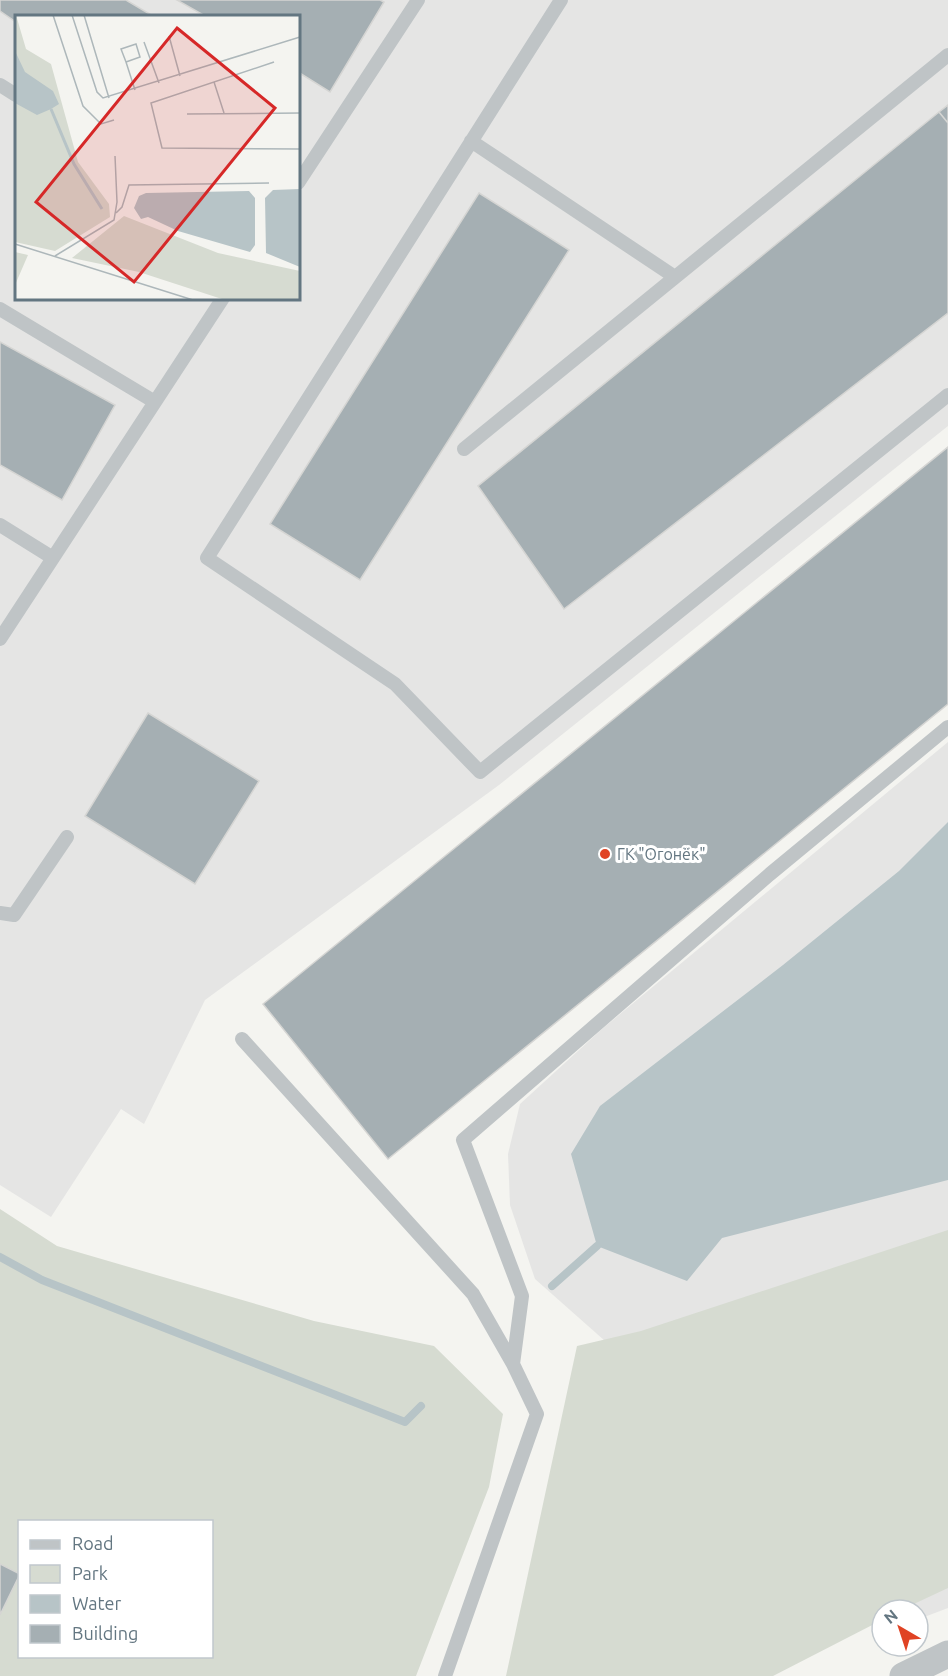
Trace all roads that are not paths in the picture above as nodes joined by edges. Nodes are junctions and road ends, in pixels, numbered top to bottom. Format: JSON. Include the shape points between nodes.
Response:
{"nodes":[{"id":1,"x":418,"y":0,"type":"edge"},
{"id":2,"x":561,"y":0,"type":"edge"},
{"id":3,"x":948,"y":55,"type":"edge"},
{"id":4,"x":0,"y":85,"type":"edge"},
{"id":5,"x":15,"y":94,"type":"edge"},
{"id":6,"x":471,"y":141,"type":"junction"},
{"id":7,"x":300,"y":180,"type":"edge"},
{"id":8,"x":675,"y":277,"type":"junction"},
{"id":9,"x":222,"y":300,"type":"edge"},
{"id":10,"x":0,"y":309,"type":"edge"},
{"id":11,"x":948,"y":395,"type":"edge"},
{"id":12,"x":155,"y":402,"type":"junction"},
{"id":13,"x":464,"y":449,"type":"dead end"},
{"id":14,"x":0,"y":525,"type":"edge"},
{"id":15,"x":53,"y":558,"type":"junction"},
{"id":16,"x":0,"y":639,"type":"edge"},
{"id":17,"x":948,"y":727,"type":"edge"},
{"id":18,"x":67,"y":837,"type":"dead end"},
{"id":19,"x":0,"y":914,"type":"edge"},
{"id":20,"x":242,"y":1039,"type":"dead end"},
{"id":21,"x":513,"y":1364,"type":"junction"},
{"id":22,"x":948,"y":1654,"type":"edge"},
{"id":23,"x":445,"y":1676,"type":"edge"},
{"id":24,"x":903,"y":1676,"type":"edge"}],
"edges":[{"from":1,"to":7,"type":"lane"},
{"from":2,"to":6,"type":"lane"},
{"from":3,"to":8,"type":"lane"},
{"from":4,"to":5,"type":"lane"},
{"from":6,"to":8,"type":"lane"},
{"from":6,"to":11,"type":"lane","via":[[207,558],[395,684],[480,772]]},
{"from":8,"to":13,"type":"lane"},
{"from":9,"to":12,"type":"lane"},
{"from":10,"to":12,"type":"lane"},
{"from":12,"to":15,"type":"lane"},
{"from":14,"to":15,"type":"lane"},
{"from":15,"to":16,"type":"lane"},
{"from":17,"to":21,"type":"lane","via":[[770,874],[463,1140],[522,1296]]},
{"from":18,"to":19,"type":"lane","via":[[14,915]]},
{"from":20,"to":21,"type":"lane","via":[[473,1294]]},
{"from":21,"to":23,"type":"lane","via":[[537,1414]]},
{"from":22,"to":24,"type":"street"}]}
